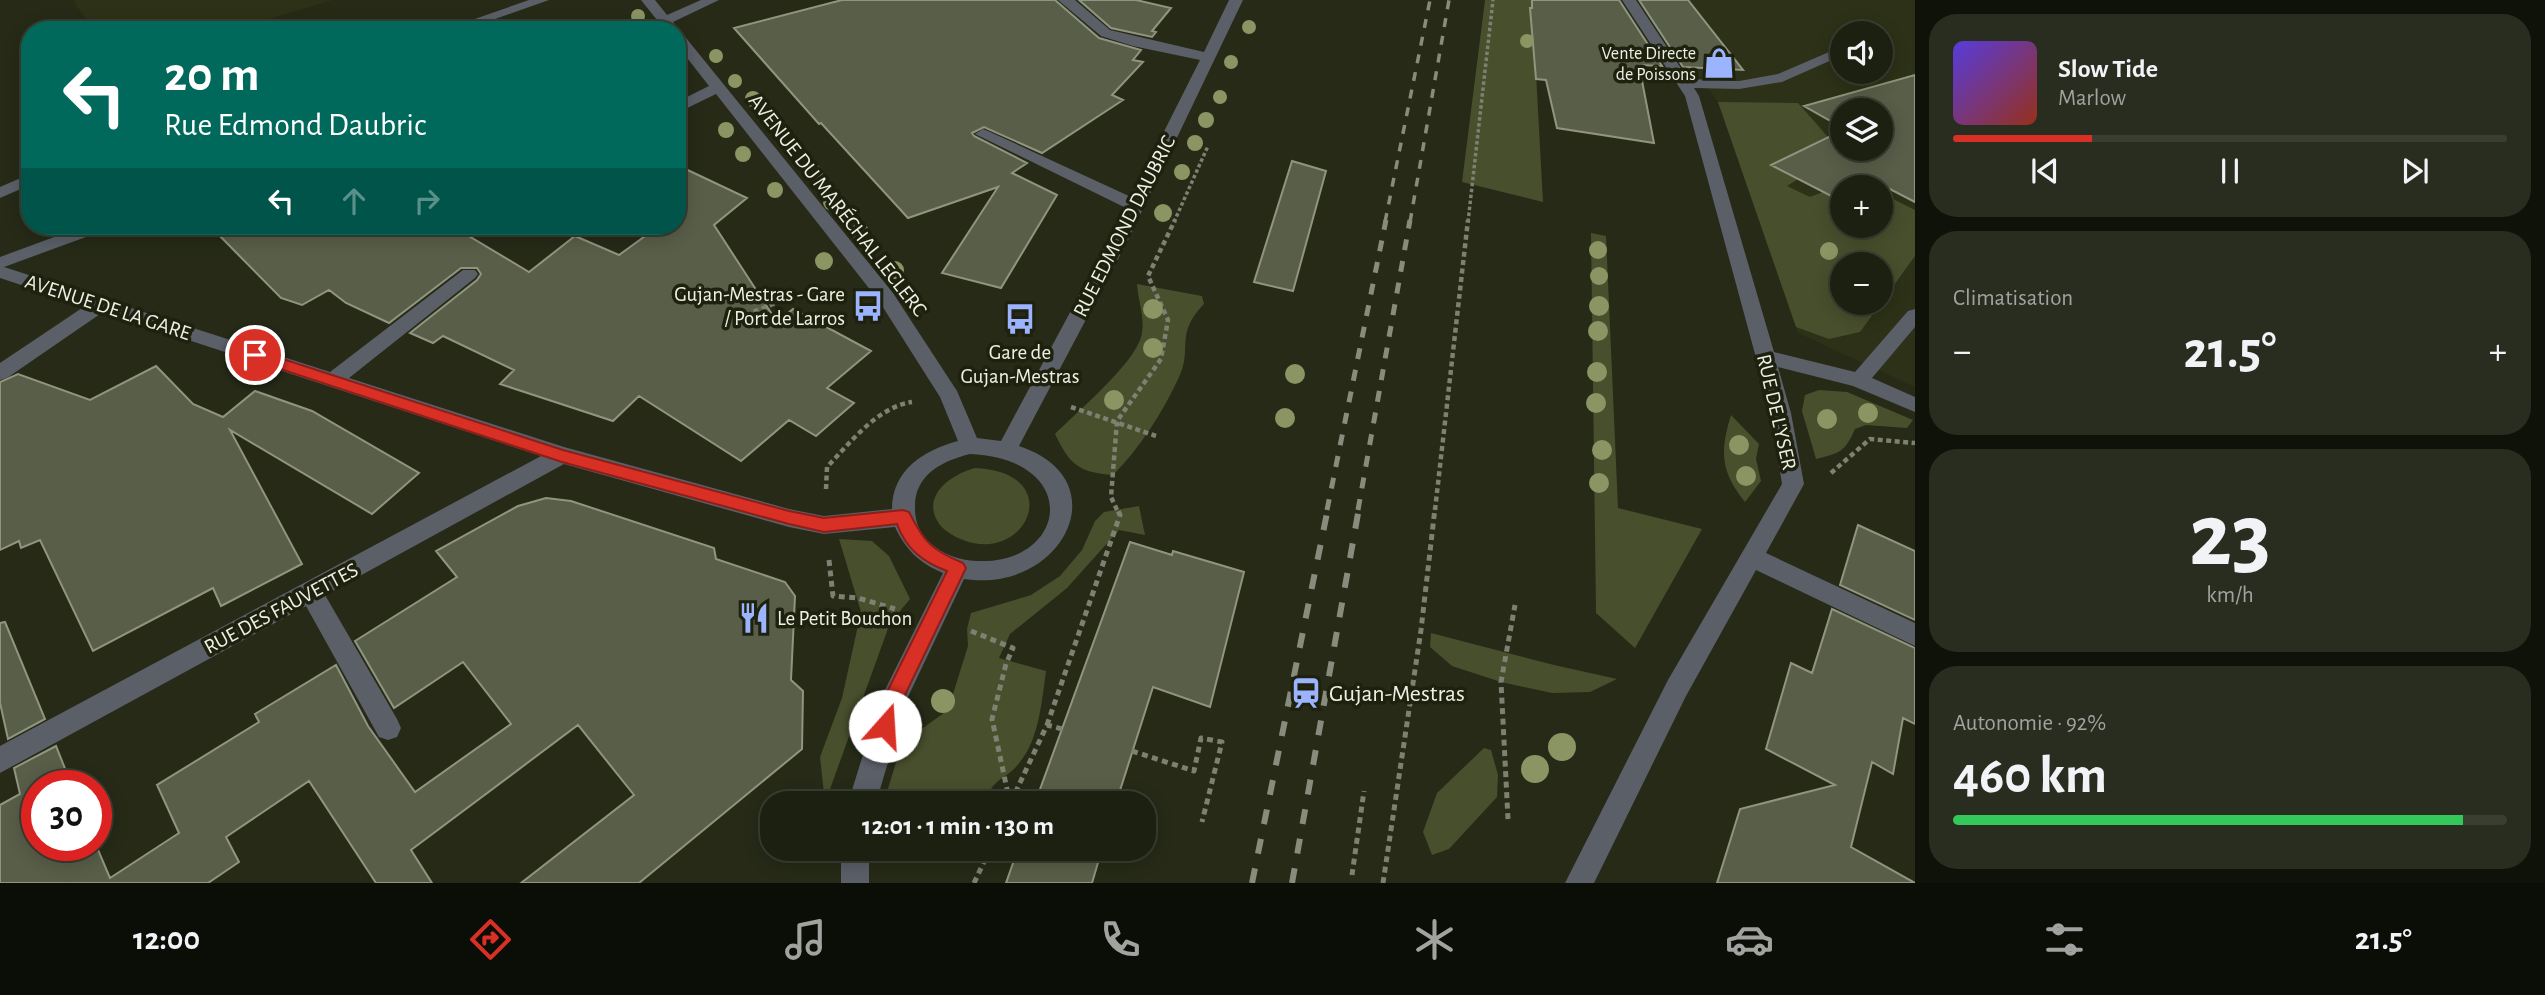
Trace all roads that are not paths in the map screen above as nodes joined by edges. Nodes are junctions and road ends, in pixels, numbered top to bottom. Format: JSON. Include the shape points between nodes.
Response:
{"nodes":[{"id":1,"x":542,"y":0,"type":"edge"},
{"id":2,"x":648,"y":0,"type":"edge"},
{"id":3,"x":712,"y":0,"type":"edge"},
{"id":4,"x":1065,"y":0,"type":"edge"},
{"id":5,"x":1236,"y":0,"type":"edge"},
{"id":6,"x":1629,"y":0,"type":"edge"},
{"id":7,"x":478,"y":21,"type":"edge"},
{"id":8,"x":665,"y":21,"type":"edge"},
{"id":9,"x":677,"y":21,"type":"edge"},
{"id":10,"x":686,"y":56,"type":"edge"},
{"id":11,"x":1830,"y":56,"type":"edge"},
{"id":12,"x":1208,"y":57,"type":"junction"},
{"id":13,"x":1683,"y":83,"type":"junction"},
{"id":14,"x":718,"y":87,"type":"junction"},
{"id":15,"x":686,"y":103,"type":"edge"},
{"id":16,"x":983,"y":134,"type":"dead end"},
{"id":17,"x":21,"y":183,"type":"edge"},
{"id":18,"x":0,"y":193,"type":"edge"},
{"id":19,"x":1136,"y":206,"type":"junction"},
{"id":20,"x":75,"y":235,"type":"edge"},
{"id":21,"x":0,"y":263,"type":"edge"},
{"id":22,"x":0,"y":272,"type":"edge"},
{"id":23,"x":469,"y":274,"type":"dead end"},
{"id":24,"x":100,"y":305,"type":"junction"},
{"id":25,"x":1915,"y":315,"type":"edge"},
{"id":26,"x":1765,"y":357,"type":"junction"},
{"id":27,"x":0,"y":373,"type":"edge"},
{"id":28,"x":1859,"y":380,"type":"junction"},
{"id":29,"x":332,"y":381,"type":"junction"},
{"id":30,"x":1915,"y":405,"type":"edge"},
{"id":31,"x":970,"y":446,"type":"junction"},
{"id":32,"x":1007,"y":449,"type":"junction"},
{"id":33,"x":562,"y":456,"type":"junction"},
{"id":34,"x":903,"y":517,"type":"junction"},
{"id":35,"x":1752,"y":557,"type":"junction"},
{"id":36,"x":957,"y":568,"type":"junction"},
{"id":37,"x":311,"y":592,"type":"junction"},
{"id":38,"x":1915,"y":635,"type":"edge"},
{"id":39,"x":388,"y":728,"type":"dead end"},
{"id":40,"x":0,"y":760,"type":"edge"},
{"id":41,"x":865,"y":791,"type":"edge"},
{"id":42,"x":855,"y":861,"type":"edge"},
{"id":43,"x":855,"y":883,"type":"edge"},
{"id":44,"x":1579,"y":883,"type":"edge"}],
"edges":[{"from":1,"to":7,"type":"street"},
{"from":2,"to":8,"type":"street"},
{"from":3,"to":9,"type":"street"},
{"from":4,"to":12,"type":"street","via":[[1077,5],[1098,29]]},
{"from":5,"to":12,"type":"street","name":"RUE EDMOND DAUBRIC"},
{"from":6,"to":13,"type":"street","name":"RUE DE L'YSER"},
{"from":10,"to":14,"type":"street","name":"AVENUE DU MARÉCHAL LECLERC"},
{"from":11,"to":13,"type":"street","via":[[1782,78],[1740,85]]},
{"from":12,"to":19,"type":"street","name":"RUE EDMOND DAUBRIC"},
{"from":13,"to":26,"type":"street","name":"RUE DE L'YSER","via":[[1692,96]]},
{"from":14,"to":15,"type":"street"},
{"from":14,"to":31,"type":"street","name":"AVENUE DU MARÉCHAL LECLERC","via":[[879,289],[950,396]]},
{"from":16,"to":19,"type":"street"},
{"from":17,"to":18,"type":"street"},
{"from":19,"to":32,"type":"street","name":"RUE EDMOND DAUBRIC"},
{"from":20,"to":21,"type":"street"},
{"from":22,"to":24,"type":"street","name":"AVENUE DE LA GARE"},
{"from":23,"to":29,"type":"street"},
{"from":24,"to":27,"type":"street"},
{"from":24,"to":29,"type":"street","name":"AVENUE DE LA GARE"},
{"from":25,"to":28,"type":"street"},
{"from":26,"to":28,"type":"street"},
{"from":26,"to":35,"type":"street","name":"RUE DE L'YSER","via":[[1781,413],[1793,484]]},
{"from":28,"to":30,"type":"street"},
{"from":29,"to":33,"type":"street","name":"AVENUE DE LA GARE"},
{"from":31,"to":32,"type":"street"},
{"from":31,"to":34,"type":"street","via":[[927,462],[903,496]]},
{"from":32,"to":36,"type":"street","via":[[1042,468],[1055,483],[1061,517],[1055,534],[1043,550],[1004,569]]},
{"from":33,"to":34,"type":"street","name":"AVENUE DE LA GARE","via":[[824,525]]},
{"from":33,"to":37,"type":"street","name":"RUE DES FAUVETTES"},
{"from":34,"to":36,"type":"street","via":[[920,548]]},
{"from":35,"to":38,"type":"street"},
{"from":35,"to":44,"type":"street","name":"RUE DE L'YSER","via":[[1677,688]]},
{"from":36,"to":41,"type":"street","via":[[892,700]]},
{"from":37,"to":39,"type":"street"},
{"from":37,"to":40,"type":"street","name":"RUE DES FAUVETTES"},
{"from":42,"to":43,"type":"street"}]}
